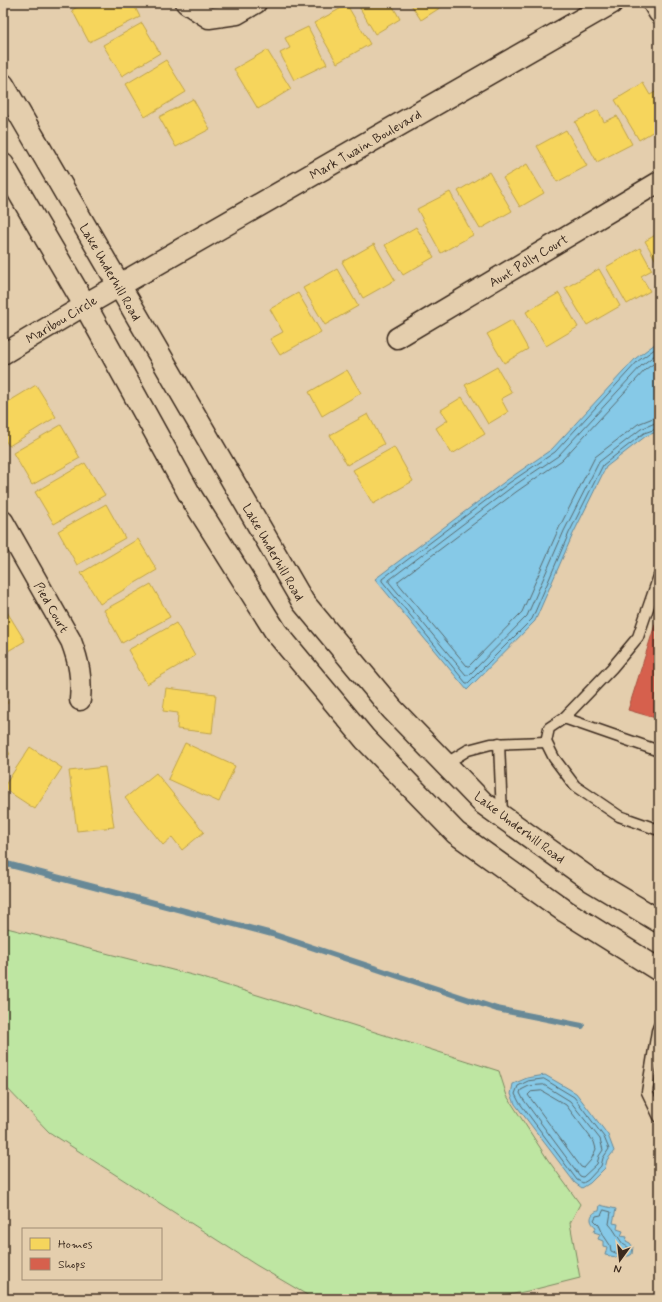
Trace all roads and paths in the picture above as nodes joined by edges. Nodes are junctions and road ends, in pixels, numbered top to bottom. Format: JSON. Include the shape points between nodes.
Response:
{"nodes":[{"id":1,"x":186,"y":3,"type":"edge"},
{"id":2,"x":256,"y":3,"type":"edge"},
{"id":3,"x":611,"y":3,"type":"edge"},
{"id":4,"x":653,"y":3,"type":"edge"},
{"id":5,"x":659,"y":13,"type":"edge"},
{"id":6,"x":3,"y":85,"type":"edge"},
{"id":7,"x":3,"y":165,"type":"edge"},
{"id":8,"x":659,"y":182,"type":"edge"},
{"id":9,"x":119,"y":286,"type":"junction"},
{"id":10,"x":84,"y":305,"type":"junction"},
{"id":11,"x":397,"y":338,"type":"dead end"},
{"id":12,"x":3,"y":354,"type":"edge"},
{"id":13,"x":3,"y":521,"type":"edge"},
{"id":14,"x":659,"y":576,"type":"edge"},
{"id":15,"x":80,"y":700,"type":"dead end"},
{"id":16,"x":564,"y":718,"type":"junction"},
{"id":17,"x":546,"y":742,"type":"junction"},
{"id":18,"x":499,"y":744,"type":"junction"},
{"id":19,"x":659,"y":751,"type":"edge"},
{"id":20,"x":446,"y":764,"type":"junction"},
{"id":21,"x":502,"y":817,"type":"junction"},
{"id":22,"x":659,"y":830,"type":"edge"},
{"id":23,"x":659,"y":921,"type":"edge"},
{"id":24,"x":659,"y":970,"type":"edge"},
{"id":25,"x":659,"y":1026,"type":"edge"},
{"id":26,"x":659,"y":1117,"type":"edge"}],
"edges":[{"from":1,"to":2,"type":"street","via":[[209,18],[236,14]]},
{"from":3,"to":9,"type":"street","name":"Mark Twain Boulevard"},
{"from":4,"to":5,"type":"street"},
{"from":6,"to":9,"type":"street","name":"Lake Underhill Road"},
{"from":7,"to":10,"type":"street"},
{"from":8,"to":11,"type":"street","name":"Aunt Polly Court"},
{"from":9,"to":10,"type":"street","name":"Maribou Circle"},
{"from":9,"to":20,"type":"street","name":"Lake Underhill Road","via":[[303,602],[392,709]]},
{"from":10,"to":12,"type":"street","name":"Maribou Circle"},
{"from":10,"to":24,"type":"street","via":[[190,495],[276,632],[365,739],[456,833],[565,911]]},
{"from":13,"to":15,"type":"street","name":"Pied Court","via":[[72,641],[81,674]]},
{"from":14,"to":16,"type":"lane","via":[[638,637]]},
{"from":16,"to":17,"type":"lane","via":[[549,728]]},
{"from":16,"to":19,"type":"lane"},
{"from":17,"to":18,"type":"lane"},
{"from":17,"to":22,"type":"lane","via":[[554,758],[575,786],[619,816]]},
{"from":18,"to":20,"type":"lane","via":[[468,750]]},
{"from":18,"to":21,"type":"lane"},
{"from":20,"to":21,"type":"street","name":"Lake Underhill Road","via":[[483,803]]},
{"from":21,"to":23,"type":"street","name":"Lake Underhill Road","via":[[592,881]]},
{"from":25,"to":26,"type":"lane","via":[[647,1092]]}]}
